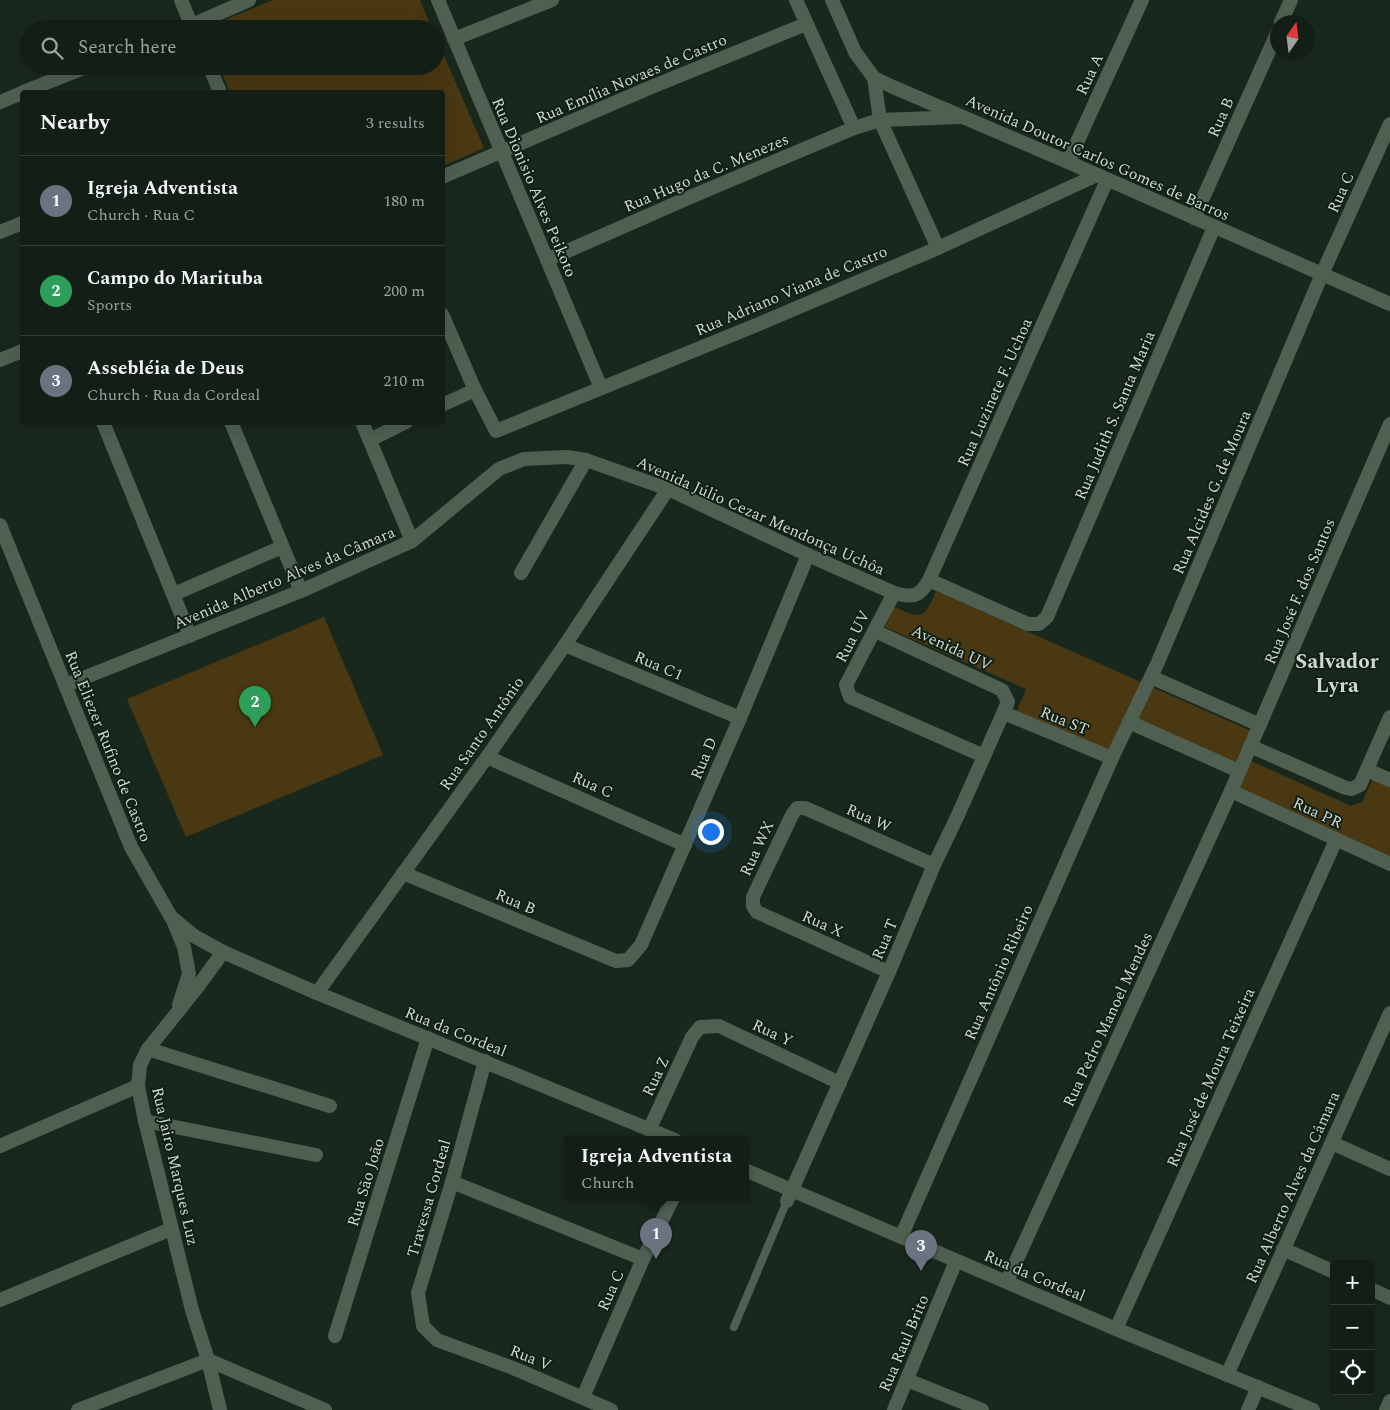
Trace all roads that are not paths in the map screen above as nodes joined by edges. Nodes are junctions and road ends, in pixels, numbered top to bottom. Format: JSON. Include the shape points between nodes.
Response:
{"nodes":[{"id":1,"x":181,"y":0,"type":"edge"},
{"id":2,"x":249,"y":0,"type":"edge"},
{"id":3,"x":438,"y":0,"type":"edge"},
{"id":4,"x":552,"y":0,"type":"edge"},
{"id":5,"x":796,"y":0,"type":"edge"},
{"id":6,"x":832,"y":0,"type":"edge"},
{"id":7,"x":1142,"y":0,"type":"edge"},
{"id":8,"x":1291,"y":0,"type":"edge"},
{"id":9,"x":1284,"y":15,"type":"edge"},
{"id":10,"x":187,"y":20,"type":"edge"},
{"id":11,"x":206,"y":20,"type":"edge"},
{"id":12,"x":806,"y":24,"type":"junction"},
{"id":13,"x":454,"y":39,"type":"junction"},
{"id":14,"x":1270,"y":49,"type":"edge"},
{"id":15,"x":67,"y":75,"type":"edge"},
{"id":16,"x":213,"y":75,"type":"edge"},
{"id":17,"x":874,"y":78,"type":"junction"},
{"id":18,"x":30,"y":90,"type":"edge"},
{"id":19,"x":219,"y":90,"type":"edge"},
{"id":20,"x":20,"y":94,"type":"edge"},
{"id":21,"x":0,"y":102,"type":"edge"},
{"id":22,"x":961,"y":117,"type":"junction"},
{"id":23,"x":880,"y":120,"type":"junction"},
{"id":24,"x":1390,"y":124,"type":"edge"},
{"id":25,"x":854,"y":128,"type":"junction"},
{"id":26,"x":500,"y":151,"type":"junction"},
{"id":27,"x":1068,"y":162,"type":"junction"},
{"id":28,"x":445,"y":176,"type":"edge"},
{"id":29,"x":1102,"y":177,"type":"junction"},
{"id":30,"x":1194,"y":218,"type":"junction"},
{"id":31,"x":20,"y":223,"type":"edge"},
{"id":32,"x":1214,"y":226,"type":"junction"},
{"id":33,"x":0,"y":232,"type":"edge"},
{"id":34,"x":938,"y":248,"type":"junction"},
{"id":35,"x":547,"y":260,"type":"junction"},
{"id":36,"x":1322,"y":274,"type":"junction"},
{"id":37,"x":1390,"y":304,"type":"edge"},
{"id":38,"x":445,"y":321,"type":"edge"},
{"id":39,"x":20,"y":352,"type":"edge"},
{"id":40,"x":0,"y":360,"type":"edge"},
{"id":41,"x":601,"y":388,"type":"junction"},
{"id":42,"x":475,"y":390,"type":"junction"},
{"id":43,"x":445,"y":404,"type":"edge"},
{"id":44,"x":1390,"y":424,"type":"edge"},
{"id":45,"x":104,"y":425,"type":"edge"},
{"id":46,"x":232,"y":425,"type":"edge"},
{"id":47,"x":363,"y":425,"type":"edge"},
{"id":48,"x":400,"y":425,"type":"edge"},
{"id":49,"x":370,"y":440,"type":"junction"},
{"id":50,"x":586,"y":460,"type":"junction"},
{"id":51,"x":668,"y":489,"type":"junction"},
{"id":52,"x":0,"y":526,"type":"edge"},
{"id":53,"x":412,"y":541,"type":"junction"},
{"id":54,"x":282,"y":548,"type":"junction"},
{"id":55,"x":808,"y":556,"type":"junction"},
{"id":56,"x":522,"y":573,"type":"dead end"},
{"id":57,"x":929,"y":580,"type":"junction"},
{"id":58,"x":301,"y":591,"type":"junction"},
{"id":59,"x":894,"y":593,"type":"junction"},
{"id":60,"x":174,"y":594,"type":"junction"},
{"id":61,"x":874,"y":631,"type":"junction"},
{"id":62,"x":190,"y":636,"type":"junction"},
{"id":63,"x":565,"y":645,"type":"junction"},
{"id":64,"x":1151,"y":677,"type":"junction"},
{"id":65,"x":66,"y":686,"type":"junction"},
{"id":66,"x":1006,"y":708,"type":"junction"},
{"id":67,"x":1390,"y":717,"type":"edge"},
{"id":68,"x":740,"y":718,"type":"junction"},
{"id":69,"x":1129,"y":722,"type":"junction"},
{"id":70,"x":1260,"y":725,"type":"junction"},
{"id":71,"x":1250,"y":746,"type":"junction"},
{"id":72,"x":984,"y":756,"type":"junction"},
{"id":73,"x":487,"y":757,"type":"junction"},
{"id":74,"x":1112,"y":758,"type":"junction"},
{"id":75,"x":1367,"y":770,"type":"junction"},
{"id":76,"x":1239,"y":771,"type":"junction"},
{"id":77,"x":1390,"y":780,"type":"edge"},
{"id":78,"x":1231,"y":791,"type":"junction"},
{"id":79,"x":792,"y":815,"type":"joint"},
{"id":80,"x":1336,"y":840,"type":"junction"},
{"id":81,"x":685,"y":844,"type":"junction"},
{"id":82,"x":1390,"y":864,"type":"edge"},
{"id":83,"x":934,"y":865,"type":"junction"},
{"id":84,"x":403,"y":872,"type":"junction"},
{"id":85,"x":753,"y":897,"type":"joint"},
{"id":86,"x":172,"y":918,"type":"junction"},
{"id":87,"x":224,"y":952,"type":"junction"},
{"id":88,"x":616,"y":961,"type":"joint"},
{"id":89,"x":889,"y":972,"type":"junction"},
{"id":90,"x":317,"y":993,"type":"junction"},
{"id":91,"x":177,"y":1011,"type":"junction"},
{"id":92,"x":1390,"y":1013,"type":"edge"},
{"id":93,"x":692,"y":1036,"type":"joint"},
{"id":94,"x":1385,"y":1036,"type":"edge"},
{"id":95,"x":428,"y":1038,"type":"junction"},
{"id":96,"x":148,"y":1049,"type":"junction"},
{"id":97,"x":485,"y":1061,"type":"junction"},
{"id":98,"x":840,"y":1083,"type":"junction"},
{"id":99,"x":138,"y":1086,"type":"junction"},
{"id":100,"x":330,"y":1106,"type":"dead end"},
{"id":101,"x":145,"y":1121,"type":"junction"},
{"id":102,"x":649,"y":1130,"type":"junction"},
{"id":103,"x":665,"y":1136,"type":"edge"},
{"id":104,"x":1332,"y":1143,"type":"junction"},
{"id":105,"x":0,"y":1146,"type":"edge"},
{"id":106,"x":316,"y":1155,"type":"dead end"},
{"id":107,"x":1390,"y":1169,"type":"edge"},
{"id":108,"x":749,"y":1172,"type":"edge"},
{"id":109,"x":452,"y":1182,"type":"junction"},
{"id":110,"x":790,"y":1196,"type":"junction"},
{"id":111,"x":672,"y":1201,"type":"edge"},
{"id":112,"x":172,"y":1229,"type":"junction"},
{"id":113,"x":900,"y":1237,"type":"junction"},
{"id":114,"x":1283,"y":1249,"type":"junction"},
{"id":115,"x":643,"y":1259,"type":"junction"},
{"id":116,"x":956,"y":1261,"type":"junction"},
{"id":117,"x":1330,"y":1270,"type":"edge"},
{"id":118,"x":1007,"y":1281,"type":"junction"},
{"id":119,"x":1375,"y":1291,"type":"edge"},
{"id":120,"x":1390,"y":1298,"type":"edge"},
{"id":121,"x":0,"y":1300,"type":"edge"},
{"id":122,"x":734,"y":1328,"type":"dead end"},
{"id":123,"x":1116,"y":1329,"type":"junction"},
{"id":124,"x":336,"y":1336,"type":"dead end"},
{"id":125,"x":437,"y":1340,"type":"joint"},
{"id":126,"x":208,"y":1360,"type":"junction"},
{"id":127,"x":1227,"y":1375,"type":"junction"},
{"id":128,"x":907,"y":1380,"type":"junction"},
{"id":129,"x":1258,"y":1387,"type":"junction"},
{"id":130,"x":582,"y":1397,"type":"junction"},
{"id":131,"x":1390,"y":1401,"type":"edge"},
{"id":132,"x":78,"y":1410,"type":"edge"},
{"id":133,"x":220,"y":1410,"type":"edge"},
{"id":134,"x":324,"y":1410,"type":"edge"},
{"id":135,"x":611,"y":1410,"type":"edge"},
{"id":136,"x":894,"y":1410,"type":"edge"},
{"id":137,"x":982,"y":1410,"type":"edge"},
{"id":138,"x":1248,"y":1410,"type":"edge"},
{"id":139,"x":1313,"y":1410,"type":"edge"},
{"id":140,"x":1386,"y":1410,"type":"edge"}],
"edges":[{"from":1,"to":10,"type":"street"},
{"from":2,"to":11,"type":"street"},
{"from":3,"to":13,"type":"street","name":"Rua Dionisio Alves Peikoto"},
{"from":4,"to":13,"type":"street"},
{"from":5,"to":12,"type":"street"},
{"from":6,"to":17,"type":"street","name":"Avenida Doutor Carlos Gomes de Barros","via":[[855,52]]},
{"from":7,"to":27,"type":"street","name":"Rua A"},
{"from":8,"to":9,"type":"street"},
{"from":12,"to":25,"type":"street"},
{"from":12,"to":26,"type":"street","name":"Rua Emília Novaes de Castro"},
{"from":13,"to":26,"type":"street","name":"Rua Dionisio Alves Peikoto"},
{"from":14,"to":30,"type":"street","name":"Rua B"},
{"from":15,"to":18,"type":"street"},
{"from":16,"to":19,"type":"street"},
{"from":17,"to":22,"type":"street","name":"Avenida Doutor Carlos Gomes de Barros"},
{"from":17,"to":23,"type":"street"},
{"from":20,"to":21,"type":"street"},
{"from":22,"to":23,"type":"street","name":"Rua Hugo da C. Menezes"},
{"from":22,"to":27,"type":"street","name":"Avenida Doutor Carlos Gomes de Barros"},
{"from":23,"to":25,"type":"street","name":"Rua Hugo da C. Menezes"},
{"from":23,"to":34,"type":"street"},
{"from":24,"to":36,"type":"street","name":"Rua C"},
{"from":25,"to":35,"type":"street","name":"Rua Hugo da C. Menezes"},
{"from":26,"to":28,"type":"street","name":"Rua Emília Novaes de Castro"},
{"from":26,"to":35,"type":"street","name":"Rua Dionisio Alves Peikoto"},
{"from":27,"to":29,"type":"street","name":"Avenida Doutor Carlos Gomes de Barros"},
{"from":29,"to":30,"type":"street","name":"Avenida Doutor Carlos Gomes de Barros"},
{"from":29,"to":34,"type":"street","name":"Rua Adriano Viana de Castro"},
{"from":29,"to":57,"type":"street","name":"Rua Luzinete F. Uchoa"},
{"from":30,"to":32,"type":"street","name":"Avenida Doutor Carlos Gomes de Barros"},
{"from":31,"to":33,"type":"street"},
{"from":32,"to":36,"type":"street","name":"Avenida Doutor Carlos Gomes de Barros"},
{"from":32,"to":57,"type":"street","name":"Rua Judith S. Santa Maria","via":[[1047,617],[1040,624],[1028,624]]},
{"from":34,"to":41,"type":"street","name":"Rua Adriano Viana de Castro"},
{"from":35,"to":41,"type":"street","name":"Rua Dionisio Alves Peikoto"},
{"from":36,"to":37,"type":"street","name":"Avenida Doutor Carlos Gomes de Barros"},
{"from":36,"to":64,"type":"street","name":"Rua Alcides G. de Moura"},
{"from":38,"to":42,"type":"street"},
{"from":39,"to":40,"type":"street"},
{"from":41,"to":42,"type":"street","name":"Rua Adriano Viana de Castro","via":[[496,431]]},
{"from":42,"to":43,"type":"street"},
{"from":44,"to":70,"type":"street","name":"Rua José F. dos Santos"},
{"from":45,"to":60,"type":"street"},
{"from":46,"to":54,"type":"street"},
{"from":47,"to":49,"type":"street"},
{"from":48,"to":49,"type":"street"},
{"from":49,"to":53,"type":"street"},
{"from":50,"to":51,"type":"street","name":"Avenida Júlio Cezar Mendonça Uchôa"},
{"from":50,"to":53,"type":"street","name":"Avenida Alberto Alves da Câmara","via":[[566,457],[524,459],[499,469]]},
{"from":50,"to":56,"type":"street"},
{"from":51,"to":55,"type":"street","name":"Avenida Júlio Cezar Mendonça Uchôa"},
{"from":51,"to":63,"type":"street","name":"Rua Santo Antônio"},
{"from":52,"to":65,"type":"street","name":"Rua Eliezer Rufino de Castro"},
{"from":53,"to":58,"type":"street","name":"Avenida Alberto Alves da Câmara"},
{"from":54,"to":58,"type":"street"},
{"from":54,"to":60,"type":"street"},
{"from":55,"to":59,"type":"street","name":"Avenida Júlio Cezar Mendonça Uchôa"},
{"from":55,"to":68,"type":"street","name":"Rua D"},
{"from":57,"to":59,"type":"street","name":"Rua Luzinete F. Uchoa","via":[[918,594]]},
{"from":58,"to":62,"type":"street","name":"Avenida Alberto Alves da Câmara"},
{"from":59,"to":61,"type":"street","name":"Rua UV"},
{"from":60,"to":62,"type":"street"},
{"from":61,"to":66,"type":"street","name":"Avenida UV","via":[[1002,690]]},
{"from":61,"to":72,"type":"street","name":"Rua UV","via":[[846,686],[850,697]]},
{"from":62,"to":65,"type":"street","name":"Avenida Alberto Alves da Câmara"},
{"from":63,"to":68,"type":"street","name":"Rua C1"},
{"from":63,"to":73,"type":"street","name":"Rua Santo Antônio"},
{"from":64,"to":69,"type":"street","name":"Rua Alcides G. de Moura"},
{"from":64,"to":70,"type":"street"},
{"from":65,"to":86,"type":"street","name":"Rua Eliezer Rufino de Castro","via":[[131,847]]},
{"from":66,"to":72,"type":"street","name":"Rua T"},
{"from":66,"to":74,"type":"street","name":"Rua ST"},
{"from":67,"to":75,"type":"street"},
{"from":68,"to":81,"type":"street","name":"Rua D"},
{"from":69,"to":74,"type":"street","name":"Rua Antônio Ribeiro"},
{"from":69,"to":76,"type":"street"},
{"from":70,"to":71,"type":"street","name":"Rua José F. dos Santos"},
{"from":71,"to":75,"type":"street","via":[[1346,788],[1360,785]]},
{"from":71,"to":76,"type":"street","name":"Rua José F. dos Santos"},
{"from":72,"to":83,"type":"street","name":"Rua T"},
{"from":73,"to":81,"type":"street","name":"Rua C"},
{"from":73,"to":84,"type":"street","name":"Rua Santo Antônio"},
{"from":74,"to":113,"type":"street","name":"Rua Antônio Ribeiro"},
{"from":75,"to":77,"type":"street"},
{"from":76,"to":78,"type":"street","name":"Rua Pedro Manoel Mendes"},
{"from":78,"to":80,"type":"street","name":"Rua PR"},
{"from":78,"to":118,"type":"street","name":"Rua Pedro Manoel Mendes"},
{"from":79,"to":83,"type":"street","name":"Rua W","via":[[798,808],[805,808]]},
{"from":79,"to":85,"type":"street","name":"Rua WX"},
{"from":80,"to":82,"type":"street","name":"Rua PR"},
{"from":80,"to":123,"type":"street","name":"Rua José de Moura Teixeira"},
{"from":81,"to":88,"type":"street","name":"Rua D","via":[[641,945],[628,960]]},
{"from":83,"to":89,"type":"street","name":"Rua T"},
{"from":84,"to":88,"type":"street","name":"Rua B"},
{"from":84,"to":90,"type":"street","name":"Rua Santo Antônio"},
{"from":85,"to":89,"type":"street","name":"Rua X","via":[[753,906],[758,912]]},
{"from":86,"to":87,"type":"street","name":"Rua Eliezer Rufino de Castro","via":[[194,936]]},
{"from":86,"to":91,"type":"street","via":[[184,947],[189,974]]},
{"from":87,"to":90,"type":"street","name":"Rua da Cordeal"},
{"from":87,"to":91,"type":"street","name":"Rua Jairo Marques Luz"},
{"from":89,"to":98,"type":"street","name":"Rua T"},
{"from":90,"to":95,"type":"street","name":"Rua da Cordeal"},
{"from":91,"to":96,"type":"street","name":"Rua Jairo Marques Luz"},
{"from":92,"to":94,"type":"street","name":"Rua Alberto Alves da Câmara"},
{"from":93,"to":98,"type":"street","name":"Rua Y","via":[[700,1027],[718,1026]]},
{"from":93,"to":102,"type":"street","name":"Rua Z"},
{"from":94,"to":104,"type":"street","name":"Rua Alberto Alves da Câmara"},
{"from":95,"to":97,"type":"street","name":"Rua da Cordeal"},
{"from":95,"to":124,"type":"street","name":"Rua São João"},
{"from":96,"to":99,"type":"street","name":"Rua Jairo Marques Luz","via":[[140,1065]]},
{"from":96,"to":100,"type":"street"},
{"from":97,"to":102,"type":"street","name":"Rua da Cordeal"},
{"from":97,"to":109,"type":"street","name":"Travessa Cordeal"},
{"from":98,"to":110,"type":"street","name":"Rua T"},
{"from":99,"to":101,"type":"street","name":"Rua Jairo Marques Luz"},
{"from":99,"to":105,"type":"street"},
{"from":101,"to":106,"type":"street"},
{"from":101,"to":112,"type":"street","name":"Rua Jairo Marques Luz"},
{"from":102,"to":103,"type":"street","name":"Rua da Cordeal"},
{"from":104,"to":107,"type":"street"},
{"from":104,"to":114,"type":"street","name":"Rua Alberto Alves da Câmara"},
{"from":108,"to":110,"type":"street","name":"Rua da Cordeal"},
{"from":109,"to":115,"type":"street"},
{"from":109,"to":125,"type":"street","name":"Travessa Cordeal","via":[[418,1292],[422,1326]]},
{"from":110,"to":113,"type":"street","name":"Rua da Cordeal"},
{"from":110,"to":122,"type":"lane"},
{"from":111,"to":115,"type":"street","name":"Rua C"},
{"from":112,"to":121,"type":"street"},
{"from":112,"to":126,"type":"street","name":"Rua Jairo Marques Luz"},
{"from":113,"to":116,"type":"street","name":"Rua da Cordeal"},
{"from":114,"to":117,"type":"street"},
{"from":114,"to":127,"type":"street","name":"Rua Alberto Alves da Câmara"},
{"from":115,"to":130,"type":"street","name":"Rua C"},
{"from":116,"to":118,"type":"street","name":"Rua da Cordeal"},
{"from":116,"to":128,"type":"street","name":"Rua Raul Brito"},
{"from":118,"to":123,"type":"street","name":"Rua da Cordeal"},
{"from":119,"to":120,"type":"street"},
{"from":123,"to":127,"type":"street","name":"Rua da Cordeal"},
{"from":125,"to":130,"type":"street","name":"Rua V"},
{"from":126,"to":132,"type":"street"},
{"from":126,"to":133,"type":"street","name":"Rua Jairo Marques Luz"},
{"from":126,"to":134,"type":"street"},
{"from":127,"to":129,"type":"street","name":"Rua da Cordeal"},
{"from":128,"to":136,"type":"street","name":"Rua Raul Brito"},
{"from":128,"to":137,"type":"street"},
{"from":129,"to":138,"type":"street"},
{"from":129,"to":139,"type":"street","name":"Rua da Cordeal"},
{"from":130,"to":135,"type":"street","name":"Rua V"},
{"from":131,"to":140,"type":"street"}]}
